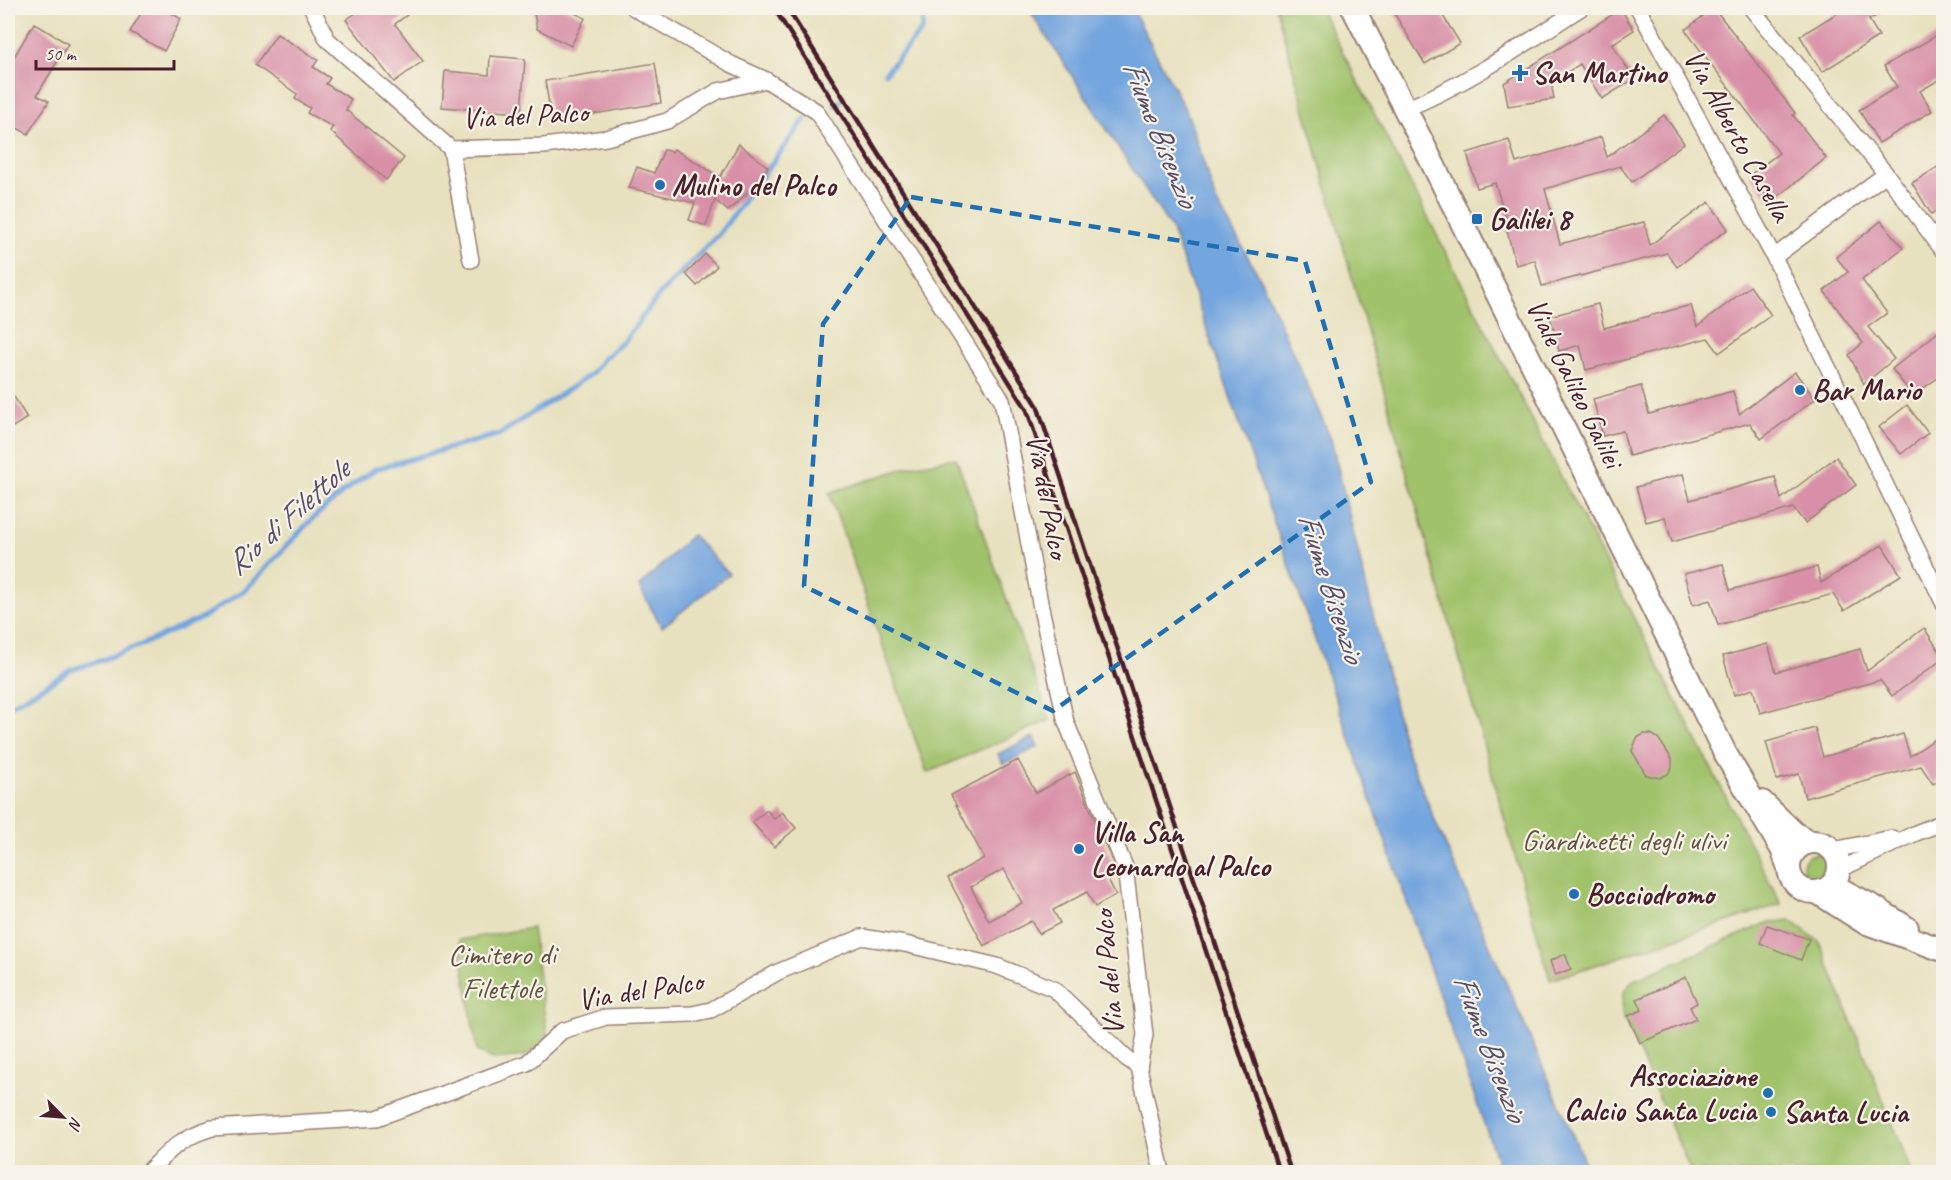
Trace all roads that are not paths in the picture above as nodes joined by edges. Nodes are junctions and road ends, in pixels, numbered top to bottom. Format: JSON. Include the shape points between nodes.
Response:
{"nodes":[{"id":1,"x":312,"y":8,"type":"edge"},
{"id":2,"x":634,"y":8,"type":"edge"},
{"id":3,"x":1353,"y":8,"type":"edge"},
{"id":4,"x":1581,"y":8,"type":"edge"},
{"id":5,"x":1638,"y":8,"type":"edge"},
{"id":6,"x":1751,"y":8,"type":"edge"},
{"id":7,"x":731,"y":64,"type":"junction"},
{"id":8,"x":766,"y":80,"type":"junction"},
{"id":9,"x":718,"y":90,"type":"junction"},
{"id":10,"x":1405,"y":109,"type":"junction"},
{"id":11,"x":451,"y":149,"type":"junction"},
{"id":12,"x":1886,"y":174,"type":"junction"},
{"id":13,"x":1944,"y":252,"type":"edge"},
{"id":14,"x":1774,"y":257,"type":"junction"},
{"id":15,"x":471,"y":260,"type":"dead end"},
{"id":16,"x":1944,"y":604,"type":"edge"},
{"id":17,"x":1743,"y":785,"type":"junction"},
{"id":18,"x":1944,"y":822,"type":"edge"},
{"id":19,"x":1810,"y":842,"type":"junction"},
{"id":20,"x":1789,"y":868,"type":"junction"},
{"id":21,"x":1830,"y":874,"type":"junction"},
{"id":22,"x":1942,"y":950,"type":"edge"},
{"id":23,"x":1139,"y":1067,"type":"junction"},
{"id":24,"x":148,"y":1173,"type":"edge"},
{"id":25,"x":1162,"y":1173,"type":"edge"}],
"edges":[{"from":1,"to":11,"type":"street","name":"Via del Palco","via":[[327,39]]},
{"from":2,"to":7,"type":"street"},
{"from":3,"to":10,"type":"main road","name":"Viale Galileo Galilei"},
{"from":4,"to":10,"type":"street","via":[[1498,60]]},
{"from":5,"to":14,"type":"street","name":"Via Alberto Casella"},
{"from":6,"to":12,"type":"street"},
{"from":7,"to":8,"type":"street"},
{"from":7,"to":9,"type":"street"},
{"from":8,"to":9,"type":"street","name":"Via del Palco"},
{"from":8,"to":23,"type":"street","name":"Via del Palco","via":[[816,111],[1002,400],[1066,722],[1125,867],[1145,1035]]},
{"from":9,"to":11,"type":"street","name":"Via del Palco","via":[[667,121],[606,138],[544,146]]},
{"from":10,"to":17,"type":"main road","name":"Viale Galileo Galilei"},
{"from":11,"to":15,"type":"street"},
{"from":12,"to":13,"type":"street"},
{"from":12,"to":14,"type":"street","name":"Via Alberto Casella"},
{"from":14,"to":16,"type":"street","name":"Via Alberto Casella"},
{"from":17,"to":19,"type":"main road","name":"Viale Galileo Galilei","via":[[1794,833]]},
{"from":17,"to":20,"type":"main road","name":"Viale Galileo Galilei","via":[[1782,849]]},
{"from":18,"to":21,"type":"street"},
{"from":19,"to":20,"type":"main road","via":[[1793,854]]},
{"from":19,"to":21,"type":"main road","name":"Viale Galileo Galilei","via":[[1818,842]]},
{"from":20,"to":21,"type":"main road","name":"Viale Galileo Galilei","via":[[1800,888]]},
{"from":21,"to":22,"type":"main road","name":"Viale Galileo Galilei","via":[[1864,922]]},
{"from":23,"to":24,"type":"street","name":"Via del Palco","via":[[1054,989],[997,966],[862,937],[778,972],[711,1010],[606,1017],[562,1031],[527,1063],[377,1118],[212,1128],[192,1134]]},
{"from":23,"to":25,"type":"street"}]}
